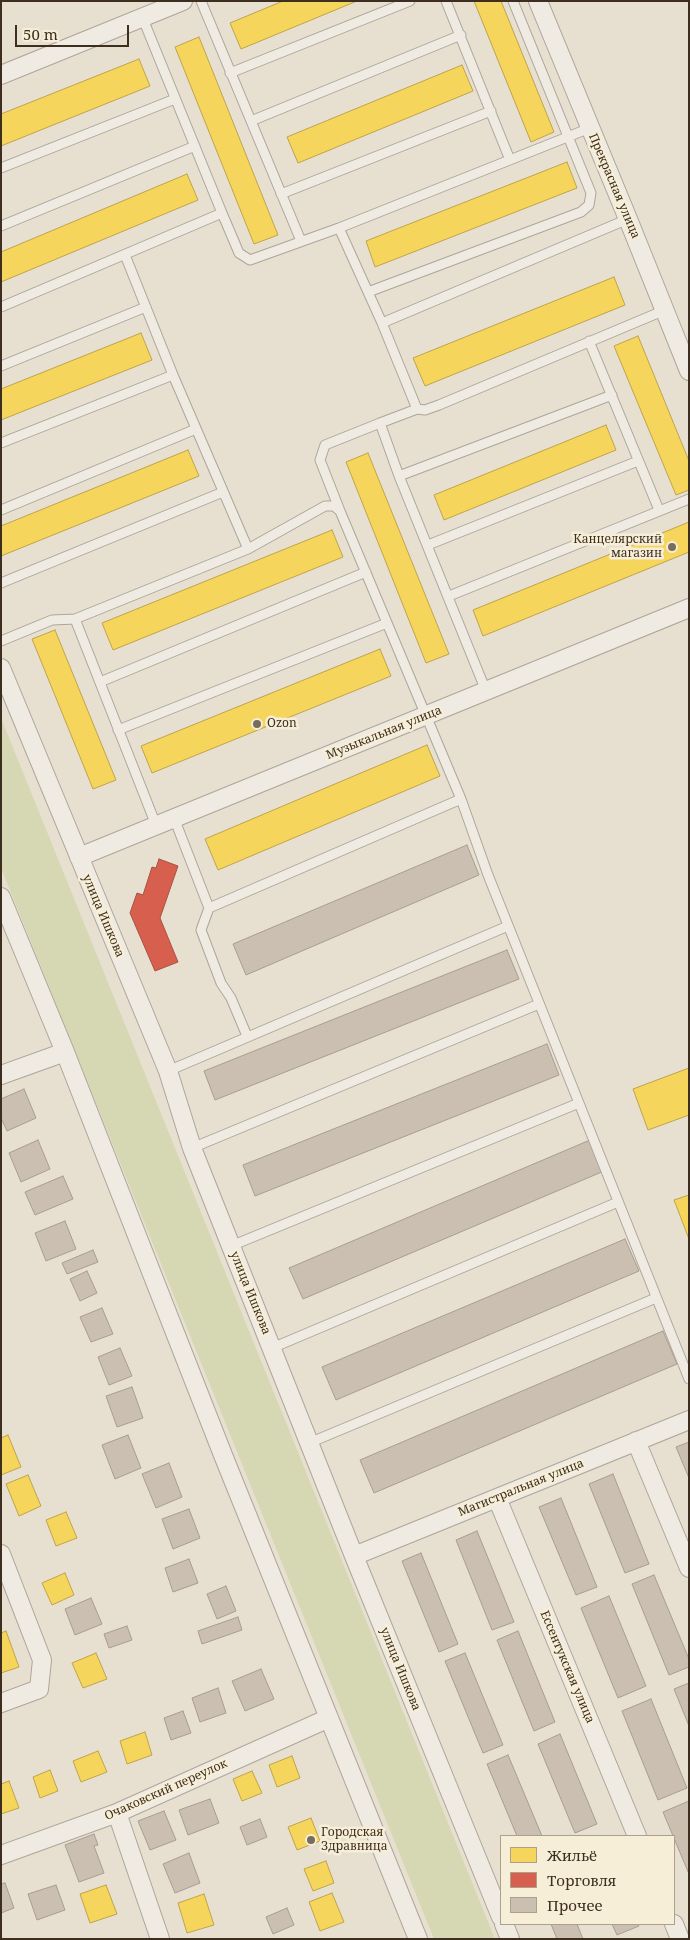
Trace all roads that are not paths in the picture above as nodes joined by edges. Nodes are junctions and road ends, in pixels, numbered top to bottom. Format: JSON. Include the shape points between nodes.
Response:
{"nodes":[{"id":1,"x":183,"y":1,"type":"edge"},
{"id":2,"x":201,"y":1,"type":"edge"},
{"id":3,"x":410,"y":1,"type":"edge"},
{"id":4,"x":446,"y":1,"type":"edge"},
{"id":5,"x":513,"y":1,"type":"edge"},
{"id":6,"x":538,"y":1,"type":"edge"},
{"id":7,"x":143,"y":19,"type":"junction"},
{"id":8,"x":461,"y":35,"type":"junction"},
{"id":9,"x":230,"y":73,"type":"junction"},
{"id":10,"x":1,"y":76,"type":"edge"},
{"id":11,"x":175,"y":99,"type":"junction"},
{"id":12,"x":491,"y":111,"type":"junction"},
{"id":13,"x":251,"y":121,"type":"junction"},
{"id":14,"x":590,"y":128,"type":"junction"},
{"id":15,"x":569,"y":137,"type":"junction"},
{"id":16,"x":195,"y":146,"type":"junction"},
{"id":17,"x":510,"y":160,"type":"junction"},
{"id":18,"x":1,"y":168,"type":"edge"},
{"id":19,"x":281,"y":194,"type":"junction"},
{"id":20,"x":222,"y":213,"type":"junction"},
{"id":21,"x":628,"y":219,"type":"junction"},
{"id":22,"x":1,"y":226,"type":"edge"},
{"id":23,"x":339,"y":228,"type":"junction"},
{"id":24,"x":301,"y":241,"type":"junction"},
{"id":25,"x":125,"y":255,"type":"junction"},
{"id":26,"x":368,"y":292,"type":"junction"},
{"id":27,"x":1,"y":307,"type":"edge"},
{"id":28,"x":146,"y":307,"type":"junction"},
{"id":29,"x":665,"y":310,"type":"junction"},
{"id":30,"x":382,"y":323,"type":"junction"},
{"id":31,"x":589,"y":341,"type":"junction"},
{"id":32,"x":1,"y":366,"type":"edge"},
{"id":33,"x":689,"y":371,"type":"edge"},
{"id":34,"x":173,"y":375,"type":"junction"},
{"id":35,"x":612,"y":396,"type":"junction"},
{"id":36,"x":417,"y":409,"type":"junction"},
{"id":37,"x":380,"y":423,"type":"junction"},
{"id":38,"x":196,"y":429,"type":"junction"},
{"id":39,"x":1,"y":443,"type":"edge"},
{"id":40,"x":638,"y":461,"type":"junction"},
{"id":41,"x":399,"y":476,"type":"junction"},
{"id":42,"x":223,"y":492,"type":"junction"},
{"id":43,"x":689,"y":498,"type":"edge"},
{"id":44,"x":1,"y":510,"type":"edge"},
{"id":45,"x":659,"y":510,"type":"junction"},
{"id":46,"x":340,"y":512,"type":"junction"},
{"id":47,"x":428,"y":545,"type":"junction"},
{"id":48,"x":248,"y":549,"type":"junction"},
{"id":49,"x":366,"y":572,"type":"junction"},
{"id":50,"x":1,"y":583,"type":"edge"},
{"id":51,"x":449,"y":596,"type":"junction"},
{"id":52,"x":689,"y":608,"type":"edge"},
{"id":53,"x":75,"y":619,"type":"junction"},
{"id":54,"x":388,"y":623,"type":"junction"},
{"id":55,"x":1,"y":641,"type":"edge"},
{"id":56,"x":1,"y":668,"type":"edge"},
{"id":57,"x":100,"y":682,"type":"junction"},
{"id":58,"x":486,"y":692,"type":"junction"},
{"id":59,"x":426,"y":716,"type":"junction"},
{"id":60,"x":118,"y":730,"type":"junction"},
{"id":61,"x":461,"y":799,"type":"junction"},
{"id":62,"x":174,"y":818,"type":"junction"},
{"id":63,"x":156,"y":825,"type":"junction"},
{"id":64,"x":79,"y":857,"type":"junction"},
{"id":65,"x":1,"y":897,"type":"edge"},
{"id":66,"x":208,"y":908,"type":"junction"},
{"id":67,"x":508,"y":926,"type":"junction"},
{"id":68,"x":539,"y":1004,"type":"junction"},
{"id":69,"x":247,"y":1036,"type":"junction"},
{"id":70,"x":65,"y":1052,"type":"junction"},
{"id":71,"x":168,"y":1071,"type":"junction"},
{"id":72,"x":1,"y":1075,"type":"edge"},
{"id":73,"x":579,"y":1104,"type":"junction"},
{"id":74,"x":192,"y":1148,"type":"junction"},
{"id":75,"x":618,"y":1202,"type":"junction"},
{"id":76,"x":231,"y":1246,"type":"junction"},
{"id":77,"x":656,"y":1298,"type":"junction"},
{"id":78,"x":272,"y":1348,"type":"junction"},
{"id":79,"x":689,"y":1379,"type":"edge"},
{"id":80,"x":689,"y":1420,"type":"edge"},
{"id":81,"x":636,"y":1441,"type":"junction"},
{"id":82,"x":309,"y":1443,"type":"junction"},
{"id":83,"x":497,"y":1498,"type":"junction"},
{"id":84,"x":1,"y":1554,"type":"edge"},
{"id":85,"x":354,"y":1556,"type":"junction"},
{"id":86,"x":689,"y":1568,"type":"edge"},
{"id":87,"x":1,"y":1703,"type":"edge"},
{"id":88,"x":328,"y":1718,"type":"junction"},
{"id":89,"x":117,"y":1813,"type":"junction"},
{"id":90,"x":637,"y":1835,"type":"edge"},
{"id":91,"x":1,"y":1855,"type":"edge"},
{"id":92,"x":500,"y":1915,"type":"edge"},
{"id":93,"x":504,"y":1925,"type":"edge"},
{"id":94,"x":674,"y":1925,"type":"edge"},
{"id":95,"x":160,"y":1939,"type":"edge"},
{"id":96,"x":418,"y":1939,"type":"edge"},
{"id":97,"x":510,"y":1939,"type":"edge"},
{"id":98,"x":680,"y":1939,"type":"edge"}],
"edges":[{"from":1,"to":7,"type":"street"},
{"from":2,"to":9,"type":"lane"},
{"from":3,"to":9,"type":"lane"},
{"from":4,"to":8,"type":"lane"},
{"from":5,"to":15,"type":"lane"},
{"from":6,"to":14,"type":"street","name":"Прекрасная улица"},
{"from":7,"to":10,"type":"street"},
{"from":7,"to":11,"type":"lane"},
{"from":8,"to":12,"type":"lane"},
{"from":8,"to":13,"type":"lane"},
{"from":9,"to":13,"type":"lane"},
{"from":11,"to":16,"type":"lane"},
{"from":11,"to":18,"type":"lane"},
{"from":12,"to":17,"type":"lane"},
{"from":12,"to":19,"type":"lane"},
{"from":13,"to":19,"type":"lane"},
{"from":14,"to":15,"type":"lane"},
{"from":14,"to":21,"type":"street","name":"Прекрасная улица"},
{"from":15,"to":17,"type":"lane"},
{"from":15,"to":26,"type":"lane","via":[[591,193],[589,205],[581,212]]},
{"from":16,"to":20,"type":"lane"},
{"from":16,"to":22,"type":"lane"},
{"from":17,"to":23,"type":"lane"},
{"from":19,"to":24,"type":"lane"},
{"from":20,"to":24,"type":"lane","via":[[239,253],[250,260]]},
{"from":20,"to":25,"type":"lane"},
{"from":21,"to":29,"type":"street","name":"Прекрасная улица"},
{"from":21,"to":30,"type":"lane"},
{"from":23,"to":24,"type":"lane"},
{"from":23,"to":26,"type":"lane"},
{"from":25,"to":27,"type":"lane"},
{"from":25,"to":28,"type":"lane"},
{"from":26,"to":30,"type":"lane"},
{"from":28,"to":32,"type":"lane"},
{"from":28,"to":34,"type":"lane"},
{"from":29,"to":31,"type":"lane"},
{"from":29,"to":33,"type":"street","name":"Прекрасная улица"},
{"from":30,"to":36,"type":"lane"},
{"from":31,"to":35,"type":"lane"},
{"from":31,"to":36,"type":"lane","via":[[439,405]]},
{"from":34,"to":38,"type":"lane"},
{"from":34,"to":39,"type":"lane"},
{"from":35,"to":40,"type":"lane"},
{"from":35,"to":41,"type":"lane"},
{"from":36,"to":37,"type":"lane"},
{"from":37,"to":41,"type":"lane"},
{"from":37,"to":46,"type":"lane","via":[[325,445],[320,460]]},
{"from":38,"to":42,"type":"lane"},
{"from":38,"to":44,"type":"lane"},
{"from":40,"to":45,"type":"lane"},
{"from":40,"to":47,"type":"lane"},
{"from":41,"to":47,"type":"lane"},
{"from":42,"to":48,"type":"lane"},
{"from":42,"to":50,"type":"lane"},
{"from":43,"to":45,"type":"lane"},
{"from":45,"to":51,"type":"lane"},
{"from":46,"to":48,"type":"lane","via":[[334,506],[325,506]]},
{"from":46,"to":49,"type":"lane"},
{"from":47,"to":51,"type":"lane"},
{"from":48,"to":53,"type":"lane"},
{"from":49,"to":54,"type":"lane"},
{"from":49,"to":57,"type":"lane"},
{"from":51,"to":58,"type":"lane"},
{"from":52,"to":58,"type":"street","name":"Музыкальная улица"},
{"from":53,"to":55,"type":"lane","via":[[52,620]]},
{"from":53,"to":57,"type":"lane"},
{"from":54,"to":59,"type":"lane"},
{"from":54,"to":60,"type":"lane"},
{"from":56,"to":64,"type":"street","name":"улица Ишкова"},
{"from":57,"to":60,"type":"lane"},
{"from":58,"to":59,"type":"street","name":"Музыкальная улица"},
{"from":59,"to":61,"type":"lane"},
{"from":59,"to":62,"type":"street","name":"Музыкальная улица"},
{"from":60,"to":63,"type":"lane"},
{"from":61,"to":66,"type":"lane"},
{"from":61,"to":67,"type":"lane"},
{"from":62,"to":63,"type":"street","name":"Музыкальная улица"},
{"from":62,"to":66,"type":"lane"},
{"from":63,"to":64,"type":"street","name":"Музыкальная улица"},
{"from":64,"to":71,"type":"street","name":"улица Ишкова"},
{"from":65,"to":70,"type":"street"},
{"from":66,"to":69,"type":"lane","via":[[201,930],[221,983]]},
{"from":67,"to":68,"type":"lane"},
{"from":67,"to":69,"type":"lane"},
{"from":68,"to":73,"type":"lane"},
{"from":68,"to":74,"type":"lane"},
{"from":69,"to":71,"type":"lane"},
{"from":70,"to":72,"type":"street"},
{"from":70,"to":88,"type":"street"},
{"from":71,"to":74,"type":"street","name":"улица Ишкова"},
{"from":73,"to":75,"type":"lane"},
{"from":73,"to":76,"type":"lane"},
{"from":74,"to":76,"type":"street","name":"улица Ишкова"},
{"from":75,"to":77,"type":"lane"},
{"from":75,"to":78,"type":"lane"},
{"from":76,"to":78,"type":"street","name":"улица Ишкова"},
{"from":77,"to":79,"type":"lane"},
{"from":77,"to":82,"type":"lane"},
{"from":78,"to":82,"type":"street","name":"улица Ишкова"},
{"from":80,"to":81,"type":"street","name":"Магистральная улица"},
{"from":81,"to":83,"type":"street","name":"Магистральная улица"},
{"from":81,"to":86,"type":"street"},
{"from":82,"to":85,"type":"street","name":"улица Ишкова"},
{"from":83,"to":85,"type":"street","name":"Магистральная улица"},
{"from":83,"to":90,"type":"street","name":"Ессентукская улица"},
{"from":84,"to":87,"type":"street","via":[[42,1660],[39,1689]]},
{"from":85,"to":92,"type":"street","name":"улица Ишкова"},
{"from":88,"to":89,"type":"street","name":"Очаковский переулок"},
{"from":88,"to":96,"type":"street"},
{"from":89,"to":91,"type":"street","name":"Очаковский переулок"},
{"from":89,"to":95,"type":"street"},
{"from":93,"to":97,"type":"street"},
{"from":94,"to":98,"type":"street"}]}
